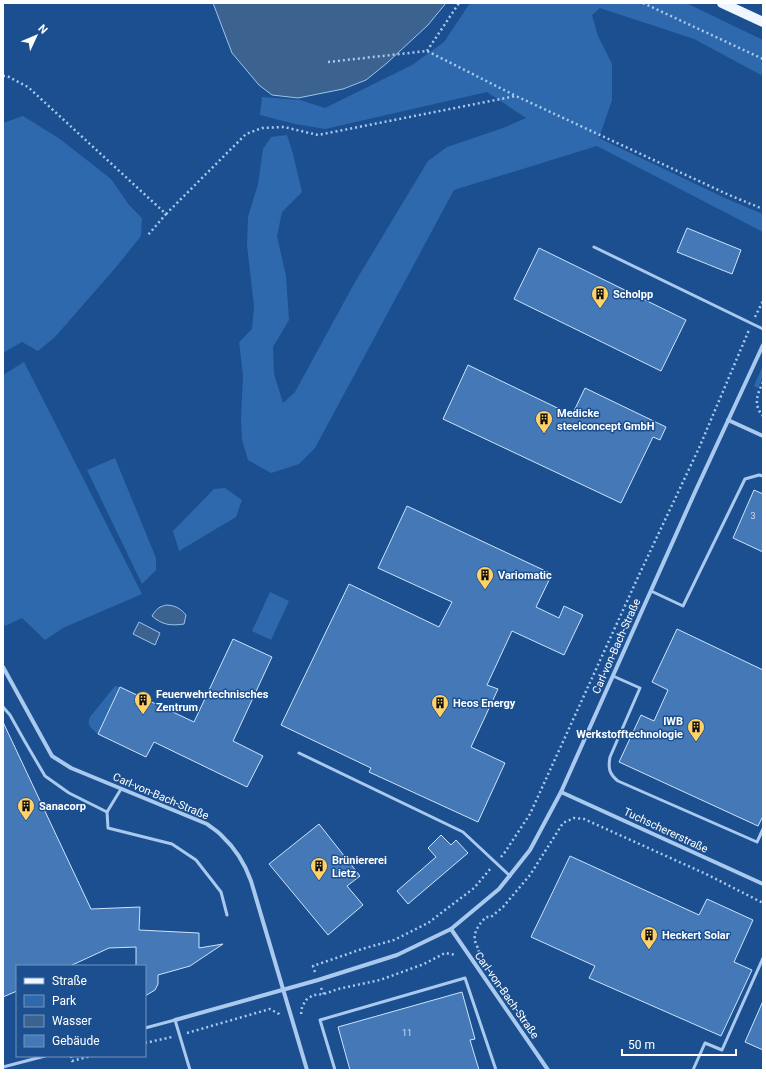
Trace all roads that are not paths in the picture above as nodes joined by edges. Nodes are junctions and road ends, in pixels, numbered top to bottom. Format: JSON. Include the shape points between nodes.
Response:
{"nodes":[{"id":1,"x":722,"y":3,"type":"edge"},
{"id":2,"x":763,"y":22,"type":"edge"},
{"id":3,"x":594,"y":247,"type":"dead end"},
{"id":4,"x":763,"y":329,"type":"edge"},
{"id":5,"x":763,"y":345,"type":"edge"},
{"id":6,"x":728,"y":420,"type":"junction"},
{"id":7,"x":763,"y":436,"type":"edge"},
{"id":8,"x":763,"y":476,"type":"edge"},
{"id":9,"x":651,"y":591,"type":"junction"},
{"id":10,"x":3,"y":667,"type":"edge"},
{"id":11,"x":612,"y":676,"type":"junction"},
{"id":12,"x":3,"y":707,"type":"edge"},
{"id":13,"x":299,"y":753,"type":"dead end"},
{"id":14,"x":121,"y":789,"type":"junction"},
{"id":15,"x":561,"y":792,"type":"junction"},
{"id":16,"x":107,"y":812,"type":"junction"},
{"id":17,"x":763,"y":829,"type":"edge"},
{"id":18,"x":510,"y":876,"type":"junction"},
{"id":19,"x":763,"y":884,"type":"edge"},
{"id":20,"x":227,"y":915,"type":"dead end"},
{"id":21,"x":451,"y":929,"type":"junction"},
{"id":22,"x":763,"y":958,"type":"edge"},
{"id":23,"x":284,"y":990,"type":"junction"},
{"id":24,"x":175,"y":1020,"type":"junction"},
{"id":25,"x":146,"y":1028,"type":"edge"},
{"id":26,"x":41,"y":1057,"type":"edge"},
{"id":27,"x":3,"y":1067,"type":"edge"},
{"id":28,"x":190,"y":1070,"type":"edge"},
{"id":29,"x":307,"y":1070,"type":"edge"},
{"id":30,"x":335,"y":1070,"type":"edge"},
{"id":31,"x":496,"y":1070,"type":"edge"},
{"id":32,"x":548,"y":1070,"type":"edge"},
{"id":33,"x":693,"y":1070,"type":"edge"}],
"edges":[{"from":1,"to":2,"type":"main road"},
{"from":3,"to":4,"type":"lane"},
{"from":5,"to":6,"type":"street","name":"Carl-von-Bach-Straße"},
{"from":6,"to":7,"type":"street"},
{"from":6,"to":9,"type":"street","name":"Carl-von-Bach-Straße"},
{"from":8,"to":9,"type":"lane","via":[[745,479],[683,606]]},
{"from":9,"to":11,"type":"street","name":"Carl-von-Bach-Straße"},
{"from":10,"to":14,"type":"street","name":"Carl-von-Bach-Straße","via":[[52,756],[71,768]]},
{"from":11,"to":15,"type":"street","name":"Carl-von-Bach-Straße"},
{"from":11,"to":17,"type":"lane","via":[[640,688],[610,757],[609,766],[613,778],[757,842]]},
{"from":12,"to":16,"type":"lane","via":[[44,776],[69,794]]},
{"from":13,"to":18,"type":"lane","via":[[463,832]]},
{"from":14,"to":16,"type":"lane"},
{"from":14,"to":23,"type":"street","name":"Carl-von-Bach-Straße","via":[[207,824],[236,852],[247,869]]},
{"from":15,"to":18,"type":"street","name":"Carl-von-Bach-Straße","via":[[530,850]]},
{"from":15,"to":19,"type":"street","name":"Tuchschererstraße"},
{"from":16,"to":20,"type":"lane","via":[[108,828],[172,844],[196,860],[221,892]]},
{"from":18,"to":21,"type":"street","name":"Carl-von-Bach-Straße","via":[[500,890]]},
{"from":21,"to":23,"type":"street","name":"Carl-von-Bach-Straße","via":[[397,955]]},
{"from":21,"to":32,"type":"street","name":"Carl-von-Bach-Straße"},
{"from":22,"to":33,"type":"lane","via":[[722,1050],[705,1043]]},
{"from":23,"to":24,"type":"street","name":"Carl-von-Bach-Straße"},
{"from":23,"to":29,"type":"street","name":"Carl-von-Bach-Straße"},
{"from":24,"to":25,"type":"lane","name":"Carl-von-Bach-Straße"},
{"from":24,"to":28,"type":"lane"},
{"from":26,"to":27,"type":"lane"},
{"from":30,"to":31,"type":"lane","via":[[320,1020],[465,978]]}]}
